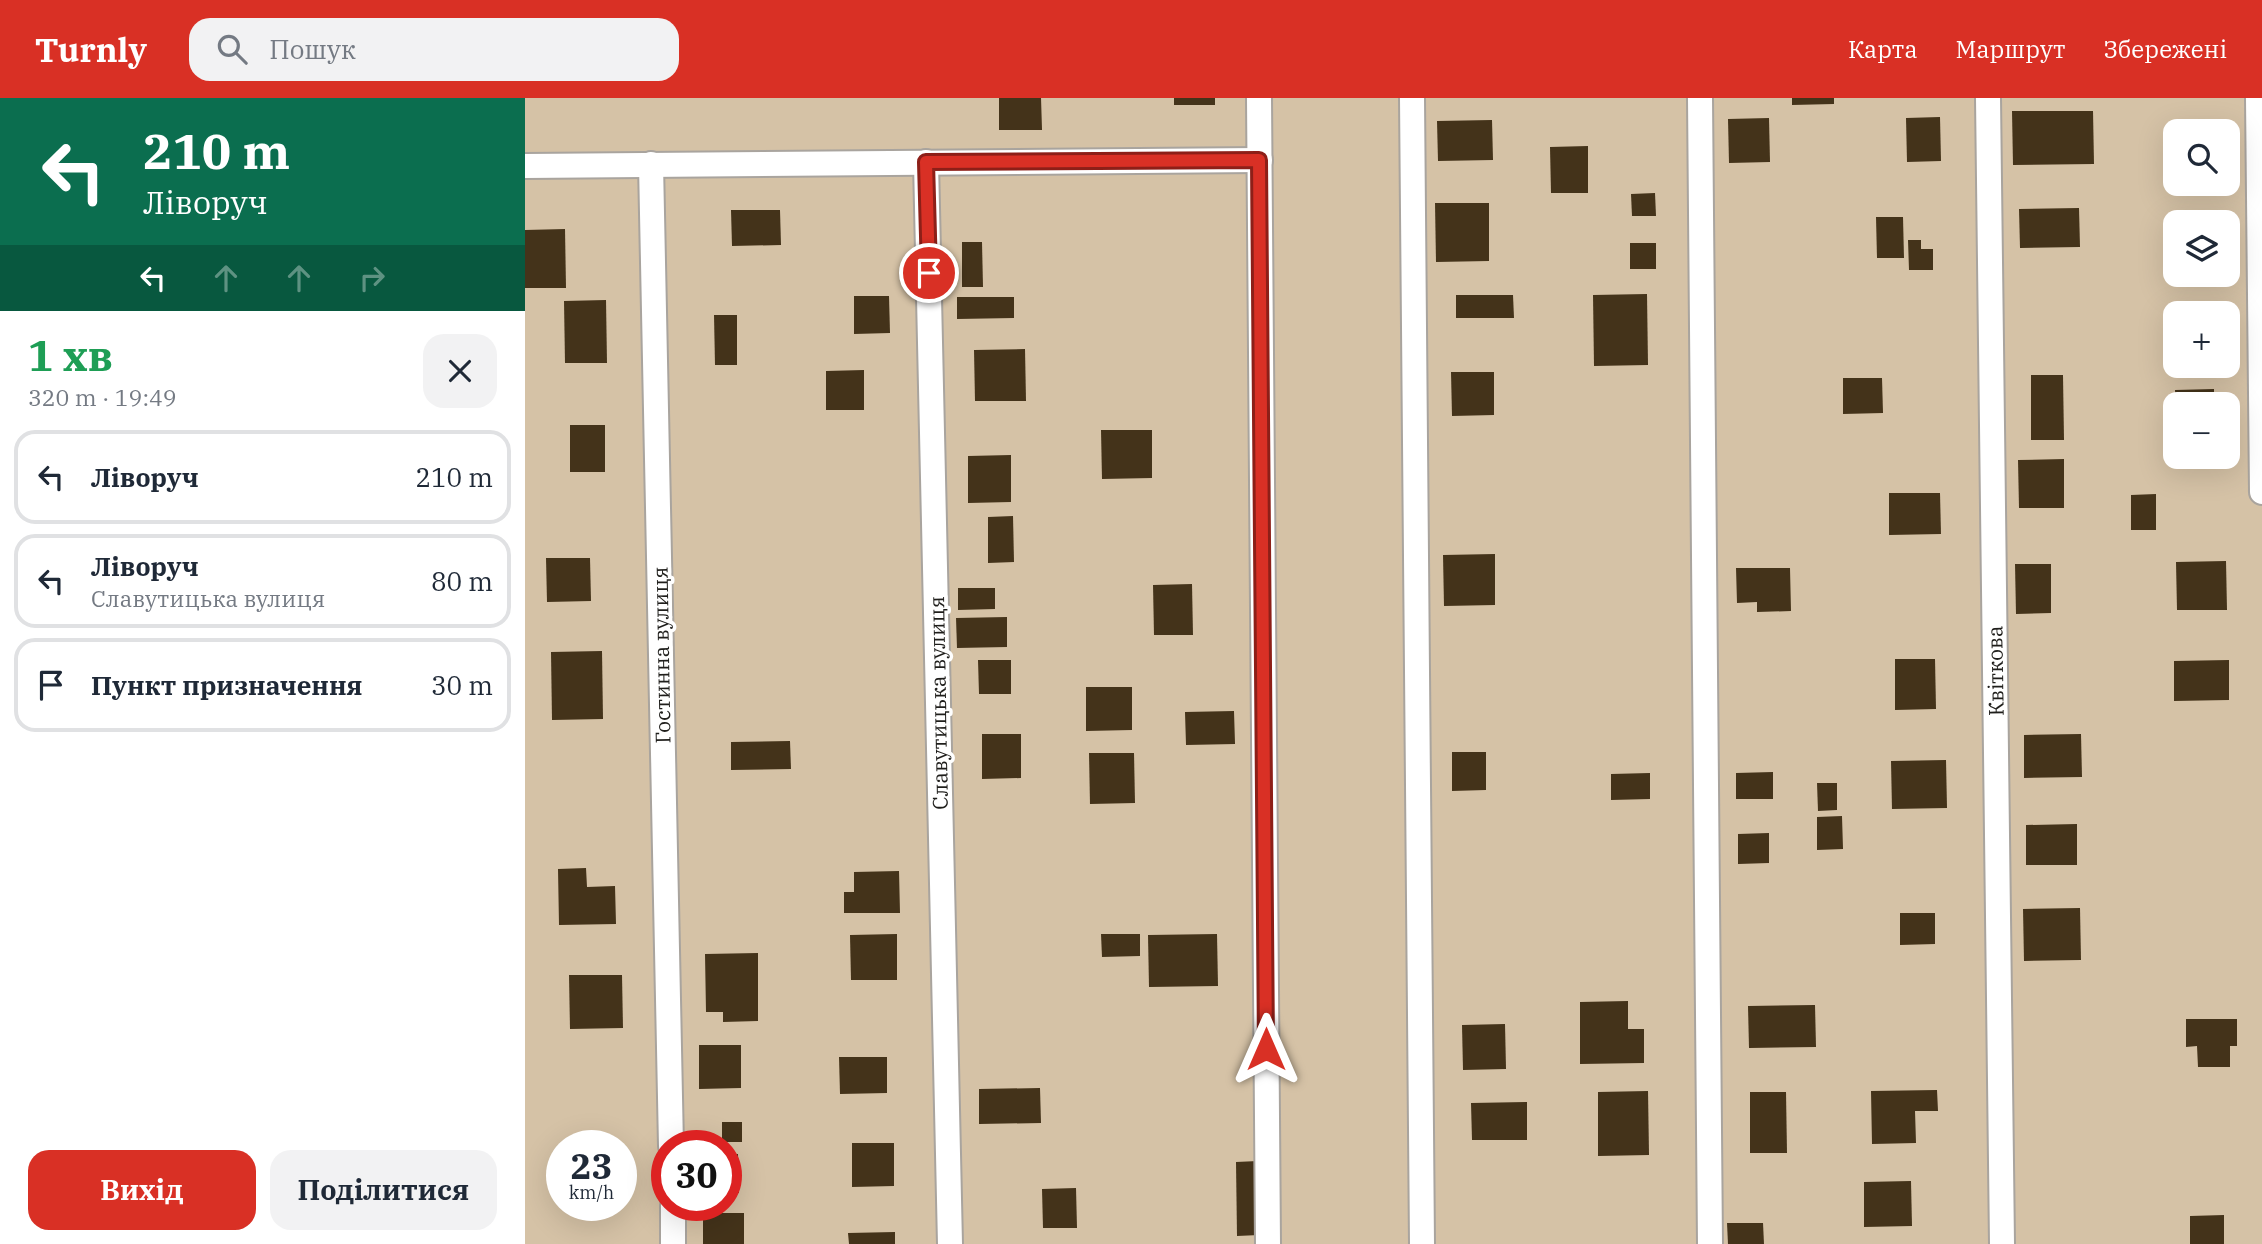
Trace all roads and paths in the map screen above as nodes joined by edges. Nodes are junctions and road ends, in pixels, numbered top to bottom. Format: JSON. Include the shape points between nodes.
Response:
{"nodes":[{"id":1,"x":1259,"y":98,"type":"edge"},
{"id":2,"x":1412,"y":98,"type":"edge"},
{"id":3,"x":1700,"y":98,"type":"edge"},
{"id":4,"x":1988,"y":98,"type":"edge"},
{"id":5,"x":2258,"y":98,"type":"edge"},
{"id":6,"x":1259,"y":160,"type":"junction"},
{"id":7,"x":926,"y":162,"type":"junction"},
{"id":8,"x":651,"y":164,"type":"junction"},
{"id":9,"x":525,"y":166,"type":"edge"},
{"id":10,"x":2262,"y":492,"type":"edge"},
{"id":11,"x":671,"y":1130,"type":"edge"},
{"id":12,"x":673,"y":1221,"type":"edge"},
{"id":13,"x":673,"y":1244,"type":"edge"},
{"id":14,"x":950,"y":1244,"type":"edge"},
{"id":15,"x":1268,"y":1244,"type":"edge"},
{"id":16,"x":1422,"y":1244,"type":"edge"},
{"id":17,"x":1710,"y":1244,"type":"edge"},
{"id":18,"x":2001,"y":1244,"type":"edge"}],
"edges":[{"from":1,"to":6,"type":"street"},
{"from":2,"to":16,"type":"street"},
{"from":3,"to":17,"type":"street"},
{"from":4,"to":18,"type":"street","name":"Квіткова"},
{"from":5,"to":10,"type":"street"},
{"from":6,"to":7,"type":"street"},
{"from":6,"to":15,"type":"street"},
{"from":7,"to":8,"type":"street"},
{"from":7,"to":14,"type":"street","name":"Славутицька вулиця"},
{"from":8,"to":9,"type":"street"},
{"from":8,"to":11,"type":"street","name":"Гостинна вулиця"},
{"from":12,"to":13,"type":"street"}]}
